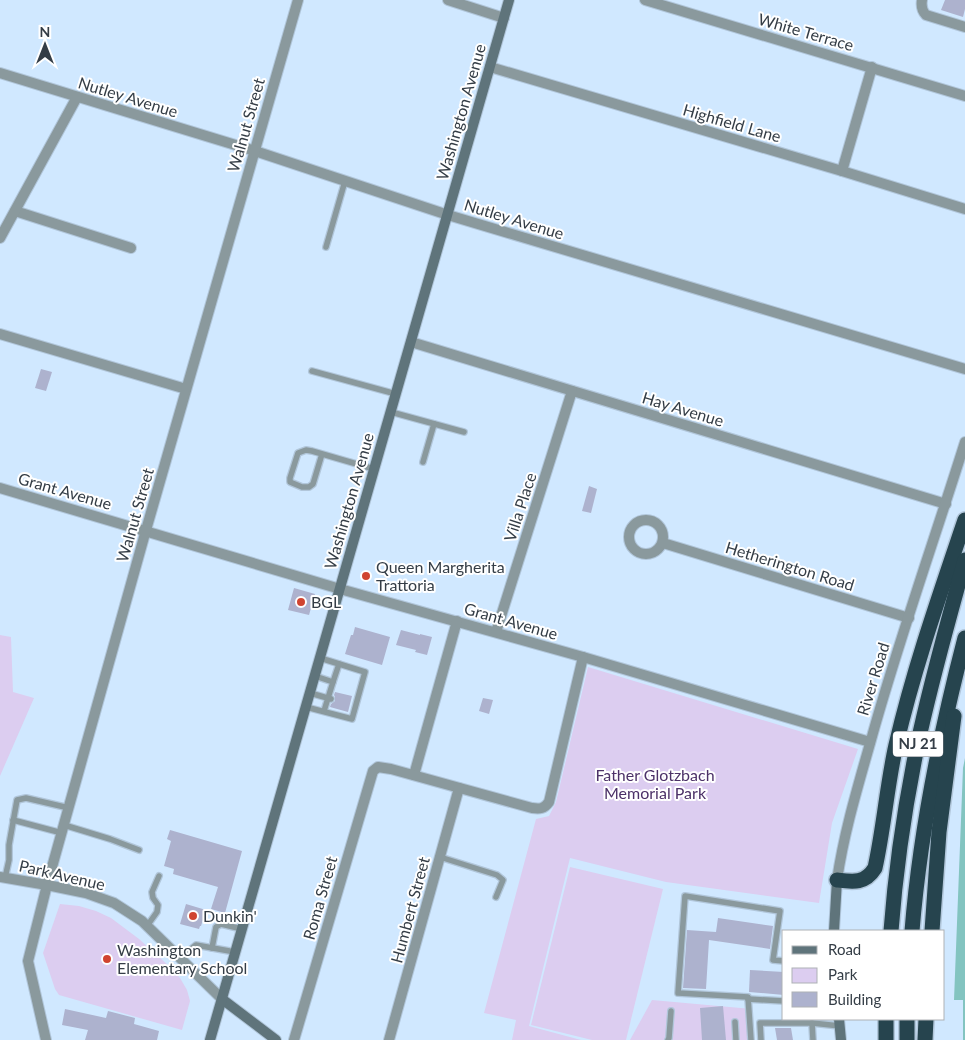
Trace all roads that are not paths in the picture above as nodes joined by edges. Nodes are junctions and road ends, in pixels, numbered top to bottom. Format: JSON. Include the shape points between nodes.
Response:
{"nodes":[{"id":1,"x":298,"y":0,"type":"edge"},
{"id":2,"x":448,"y":0,"type":"edge"},
{"id":3,"x":509,"y":0,"type":"edge"},
{"id":4,"x":645,"y":0,"type":"edge"},
{"id":5,"x":922,"y":0,"type":"edge"},
{"id":6,"x":504,"y":18,"type":"junction"},
{"id":7,"x":965,"y":27,"type":"edge"},
{"id":8,"x":490,"y":67,"type":"junction"},
{"id":9,"x":872,"y":67,"type":"junction"},
{"id":10,"x":0,"y":73,"type":"edge"},
{"id":11,"x":965,"y":96,"type":"edge"},
{"id":12,"x":77,"y":97,"type":"junction"},
{"id":13,"x":255,"y":151,"type":"junction"},
{"id":14,"x":842,"y":171,"type":"junction"},
{"id":15,"x":345,"y":181,"type":"junction"},
{"id":16,"x":965,"y":209,"type":"edge"},
{"id":17,"x":15,"y":211,"type":"junction"},
{"id":18,"x":448,"y":215,"type":"junction"},
{"id":19,"x":0,"y":238,"type":"edge"},
{"id":20,"x":326,"y":247,"type":"dead end"},
{"id":21,"x":131,"y":248,"type":"dead end"},
{"id":22,"x":0,"y":334,"type":"edge"},
{"id":23,"x":411,"y":342,"type":"junction"},
{"id":24,"x":965,"y":368,"type":"edge"},
{"id":25,"x":312,"y":371,"type":"dead end"},
{"id":26,"x":186,"y":389,"type":"junction"},
{"id":27,"x":572,"y":391,"type":"junction"},
{"id":28,"x":396,"y":394,"type":"junction"},
{"id":29,"x":391,"y":412,"type":"junction"},
{"id":30,"x":434,"y":424,"type":"junction"},
{"id":31,"x":464,"y":432,"type":"dead end"},
{"id":32,"x":965,"y":442,"type":"edge"},
{"id":33,"x":322,"y":454,"type":"junction"},
{"id":34,"x":423,"y":462,"type":"dead end"},
{"id":35,"x":374,"y":469,"type":"junction"},
{"id":36,"x":0,"y":488,"type":"edge"},
{"id":37,"x":946,"y":504,"type":"junction"},
{"id":38,"x":965,"y":520,"type":"edge"},
{"id":39,"x":146,"y":530,"type":"junction"},
{"id":40,"x":663,"y":543,"type":"dead end"},
{"id":41,"x":965,"y":560,"type":"edge"},
{"id":42,"x":340,"y":589,"type":"junction"},
{"id":43,"x":908,"y":618,"type":"junction"},
{"id":44,"x":457,"y":621,"type":"junction"},
{"id":45,"x":496,"y":632,"type":"junction"},
{"id":46,"x":965,"y":639,"type":"edge"},
{"id":47,"x":583,"y":657,"type":"junction"},
{"id":48,"x":320,"y":658,"type":"junction"},
{"id":49,"x":339,"y":664,"type":"junction"},
{"id":50,"x":315,"y":676,"type":"junction"},
{"id":51,"x":333,"y":682,"type":"junction"},
{"id":52,"x":310,"y":693,"type":"junction"},
{"id":53,"x":329,"y":699,"type":"junction"},
{"id":54,"x":306,"y":707,"type":"junction"},
{"id":55,"x":324,"y":711,"type":"junction"},
{"id":56,"x":870,"y":742,"type":"junction"},
{"id":57,"x":414,"y":775,"type":"junction"},
{"id":58,"x":459,"y":788,"type":"junction"},
{"id":59,"x":69,"y":808,"type":"junction"},
{"id":60,"x":13,"y":820,"type":"junction"},
{"id":61,"x":63,"y":829,"type":"junction"},
{"id":62,"x":140,"y":850,"type":"dead end"},
{"id":63,"x":440,"y":858,"type":"junction"},
{"id":64,"x":159,"y":876,"type":"dead end"},
{"id":65,"x":2,"y":878,"type":"edge"},
{"id":66,"x":837,"y":880,"type":"junction"},
{"id":67,"x":47,"y":885,"type":"junction"},
{"id":68,"x":496,"y":897,"type":"dead end"},
{"id":69,"x":147,"y":926,"type":"junction"},
{"id":70,"x":242,"y":929,"type":"junction"},
{"id":71,"x":834,"y":930,"type":"edge"},
{"id":72,"x":891,"y":930,"type":"edge"},
{"id":73,"x":912,"y":930,"type":"edge"},
{"id":74,"x":932,"y":930,"type":"edge"},
{"id":75,"x":212,"y":948,"type":"junction"},
{"id":76,"x":236,"y":952,"type":"junction"},
{"id":77,"x":180,"y":958,"type":"junction"},
{"id":78,"x":782,"y":961,"type":"edge"},
{"id":79,"x":222,"y":998,"type":"junction"},
{"id":80,"x":748,"y":999,"type":"junction"},
{"id":81,"x":782,"y":1001,"type":"edge"},
{"id":82,"x":671,"y":1011,"type":"dead end"},
{"id":83,"x":886,"y":1020,"type":"edge"},
{"id":84,"x":907,"y":1020,"type":"edge"},
{"id":85,"x":926,"y":1020,"type":"edge"},
{"id":86,"x":734,"y":1022,"type":"dead end"},
{"id":87,"x":839,"y":1022,"type":"edge"},
{"id":88,"x":812,"y":1023,"type":"junction"},
{"id":89,"x":268,"y":1038,"type":"edge"},
{"id":90,"x":46,"y":1040,"type":"edge"},
{"id":91,"x":210,"y":1040,"type":"edge"},
{"id":92,"x":294,"y":1040,"type":"edge"},
{"id":93,"x":389,"y":1040,"type":"edge"},
{"id":94,"x":668,"y":1040,"type":"edge"},
{"id":95,"x":736,"y":1040,"type":"edge"},
{"id":96,"x":751,"y":1040,"type":"edge"},
{"id":97,"x":761,"y":1040,"type":"edge"},
{"id":98,"x":813,"y":1040,"type":"edge"},
{"id":99,"x":841,"y":1040,"type":"edge"},
{"id":100,"x":886,"y":1040,"type":"edge"},
{"id":101,"x":907,"y":1040,"type":"edge"},
{"id":102,"x":924,"y":1040,"type":"edge"}],
"edges":[{"from":1,"to":13,"type":"street","name":"Walnut Street"},
{"from":2,"to":6,"type":"street"},
{"from":3,"to":6,"type":"main road","name":"Washington Avenue"},
{"from":4,"to":9,"type":"street","name":"White Terrace"},
{"from":5,"to":7,"type":"street","via":[[926,15]]},
{"from":6,"to":8,"type":"main road","name":"Washington Avenue"},
{"from":8,"to":14,"type":"street","name":"Highfield Lane"},
{"from":8,"to":18,"type":"main road","name":"Washington Avenue"},
{"from":9,"to":11,"type":"street","name":"White Terrace"},
{"from":9,"to":14,"type":"street"},
{"from":10,"to":12,"type":"street","name":"Nutley Avenue"},
{"from":12,"to":13,"type":"street","name":"Nutley Avenue"},
{"from":12,"to":17,"type":"street"},
{"from":13,"to":15,"type":"street","name":"Nutley Avenue"},
{"from":13,"to":26,"type":"street","name":"Walnut Street"},
{"from":14,"to":16,"type":"street","name":"Highfield Lane"},
{"from":15,"to":18,"type":"street","name":"Nutley Avenue"},
{"from":15,"to":20,"type":"lane"},
{"from":17,"to":19,"type":"street"},
{"from":17,"to":21,"type":"street"},
{"from":18,"to":23,"type":"main road","name":"Washington Avenue"},
{"from":18,"to":24,"type":"street","name":"Nutley Avenue"},
{"from":22,"to":26,"type":"street"},
{"from":23,"to":27,"type":"street","name":"Hay Avenue"},
{"from":23,"to":28,"type":"main road","name":"Washington Avenue"},
{"from":25,"to":28,"type":"lane"},
{"from":26,"to":39,"type":"street","name":"Walnut Street"},
{"from":27,"to":37,"type":"street","name":"Hay Avenue"},
{"from":27,"to":45,"type":"street","name":"Villa Place"},
{"from":28,"to":29,"type":"main road","name":"Washington Avenue"},
{"from":29,"to":30,"type":"lane"},
{"from":29,"to":35,"type":"main road","name":"Washington Avenue"},
{"from":30,"to":31,"type":"lane"},
{"from":30,"to":34,"type":"lane"},
{"from":32,"to":37,"type":"street","name":"River Road"},
{"from":33,"to":33,"type":"lane","via":[[306,450],[298,453],[290,482],[309,488]]},
{"from":33,"to":35,"type":"lane"},
{"from":35,"to":42,"type":"main road","name":"Washington Avenue"},
{"from":36,"to":39,"type":"street","name":"Grant Avenue"},
{"from":37,"to":43,"type":"street","name":"River Road"},
{"from":38,"to":66,"type":"highway","via":[[928,627],[903,716],[875,868],[865,879]]},
{"from":39,"to":42,"type":"street","name":"Grant Avenue"},
{"from":39,"to":59,"type":"street","name":"Walnut Street"},
{"from":40,"to":43,"type":"street","name":"Hetherington Road"},
{"from":41,"to":72,"type":"highway","number":"NJ 21","via":[[918,742],[901,841]]},
{"from":42,"to":44,"type":"street","name":"Grant Avenue"},
{"from":42,"to":48,"type":"main road","name":"Washington Avenue"},
{"from":43,"to":56,"type":"street","name":"River Road"},
{"from":44,"to":45,"type":"street","name":"Grant Avenue"},
{"from":44,"to":57,"type":"street"},
{"from":45,"to":47,"type":"street","name":"Grant Avenue"},
{"from":46,"to":73,"type":"highway","number":"NJ 21","via":[[934,772]]},
{"from":46,"to":74,"type":"highway","via":[[940,822]]},
{"from":47,"to":56,"type":"street","name":"Grant Avenue"},
{"from":47,"to":58,"type":"street","via":[[545,807],[532,808]]},
{"from":48,"to":49,"type":"lane"},
{"from":48,"to":50,"type":"main road","name":"Washington Avenue"},
{"from":49,"to":51,"type":"lane"},
{"from":49,"to":55,"type":"lane","via":[[365,672],[352,705],[352,719]]},
{"from":50,"to":51,"type":"lane"},
{"from":50,"to":52,"type":"main road","name":"Washington Avenue"},
{"from":51,"to":53,"type":"lane"},
{"from":52,"to":53,"type":"lane"},
{"from":52,"to":54,"type":"main road","name":"Washington Avenue"},
{"from":53,"to":55,"type":"lane"},
{"from":54,"to":55,"type":"lane"},
{"from":54,"to":70,"type":"main road","name":"Washington Avenue"},
{"from":56,"to":66,"type":"street","name":"River Road","via":[[847,826]]},
{"from":57,"to":58,"type":"street"},
{"from":57,"to":92,"type":"street","name":"Roma Street","via":[[378,767],[373,771]]},
{"from":58,"to":63,"type":"street","name":"Humbert Street"},
{"from":59,"to":60,"type":"lane","via":[[22,798],[16,800]]},
{"from":59,"to":61,"type":"street","name":"Walnut Street"},
{"from":60,"to":61,"type":"lane"},
{"from":60,"to":65,"type":"lane","via":[[9,860]]},
{"from":61,"to":62,"type":"lane","via":[[110,839]]},
{"from":61,"to":67,"type":"street","name":"Walnut Street"},
{"from":63,"to":68,"type":"lane","via":[[497,875],[503,880]]},
{"from":63,"to":93,"type":"street","name":"Humbert Street"},
{"from":64,"to":69,"type":"lane","via":[[152,892],[158,905],[157,912]]},
{"from":65,"to":67,"type":"street","name":"Park Avenue"},
{"from":66,"to":71,"type":"main road","name":"River Road"},
{"from":67,"to":69,"type":"street","name":"Park Avenue","via":[[114,903]]},
{"from":67,"to":90,"type":"street","name":"Walnut Street","via":[[28,961]]},
{"from":69,"to":77,"type":"street","name":"Park Avenue"},
{"from":70,"to":75,"type":"lane","via":[[221,924],[216,927]]},
{"from":70,"to":76,"type":"main road","name":"Washington Avenue"},
{"from":75,"to":76,"type":"lane"},
{"from":75,"to":77,"type":"lane","via":[[196,945]]},
{"from":76,"to":79,"type":"main road","name":"Washington Avenue"},
{"from":77,"to":79,"type":"street","name":"Park Avenue"},
{"from":78,"to":80,"type":"lane","via":[[773,960],[780,911],[685,896],[678,993]]},
{"from":79,"to":89,"type":"main road","name":"Park Avenue"},
{"from":79,"to":91,"type":"main road","name":"Washington Avenue"},
{"from":80,"to":81,"type":"lane"},
{"from":80,"to":96,"type":"lane"},
{"from":82,"to":94,"type":"lane"},
{"from":83,"to":100,"type":"highway"},
{"from":84,"to":101,"type":"highway"},
{"from":85,"to":102,"type":"highway"},
{"from":86,"to":95,"type":"lane"},
{"from":87,"to":88,"type":"lane"},
{"from":87,"to":99,"type":"main road"},
{"from":88,"to":97,"type":"lane","via":[[760,1023]]},
{"from":88,"to":98,"type":"lane"}]}
